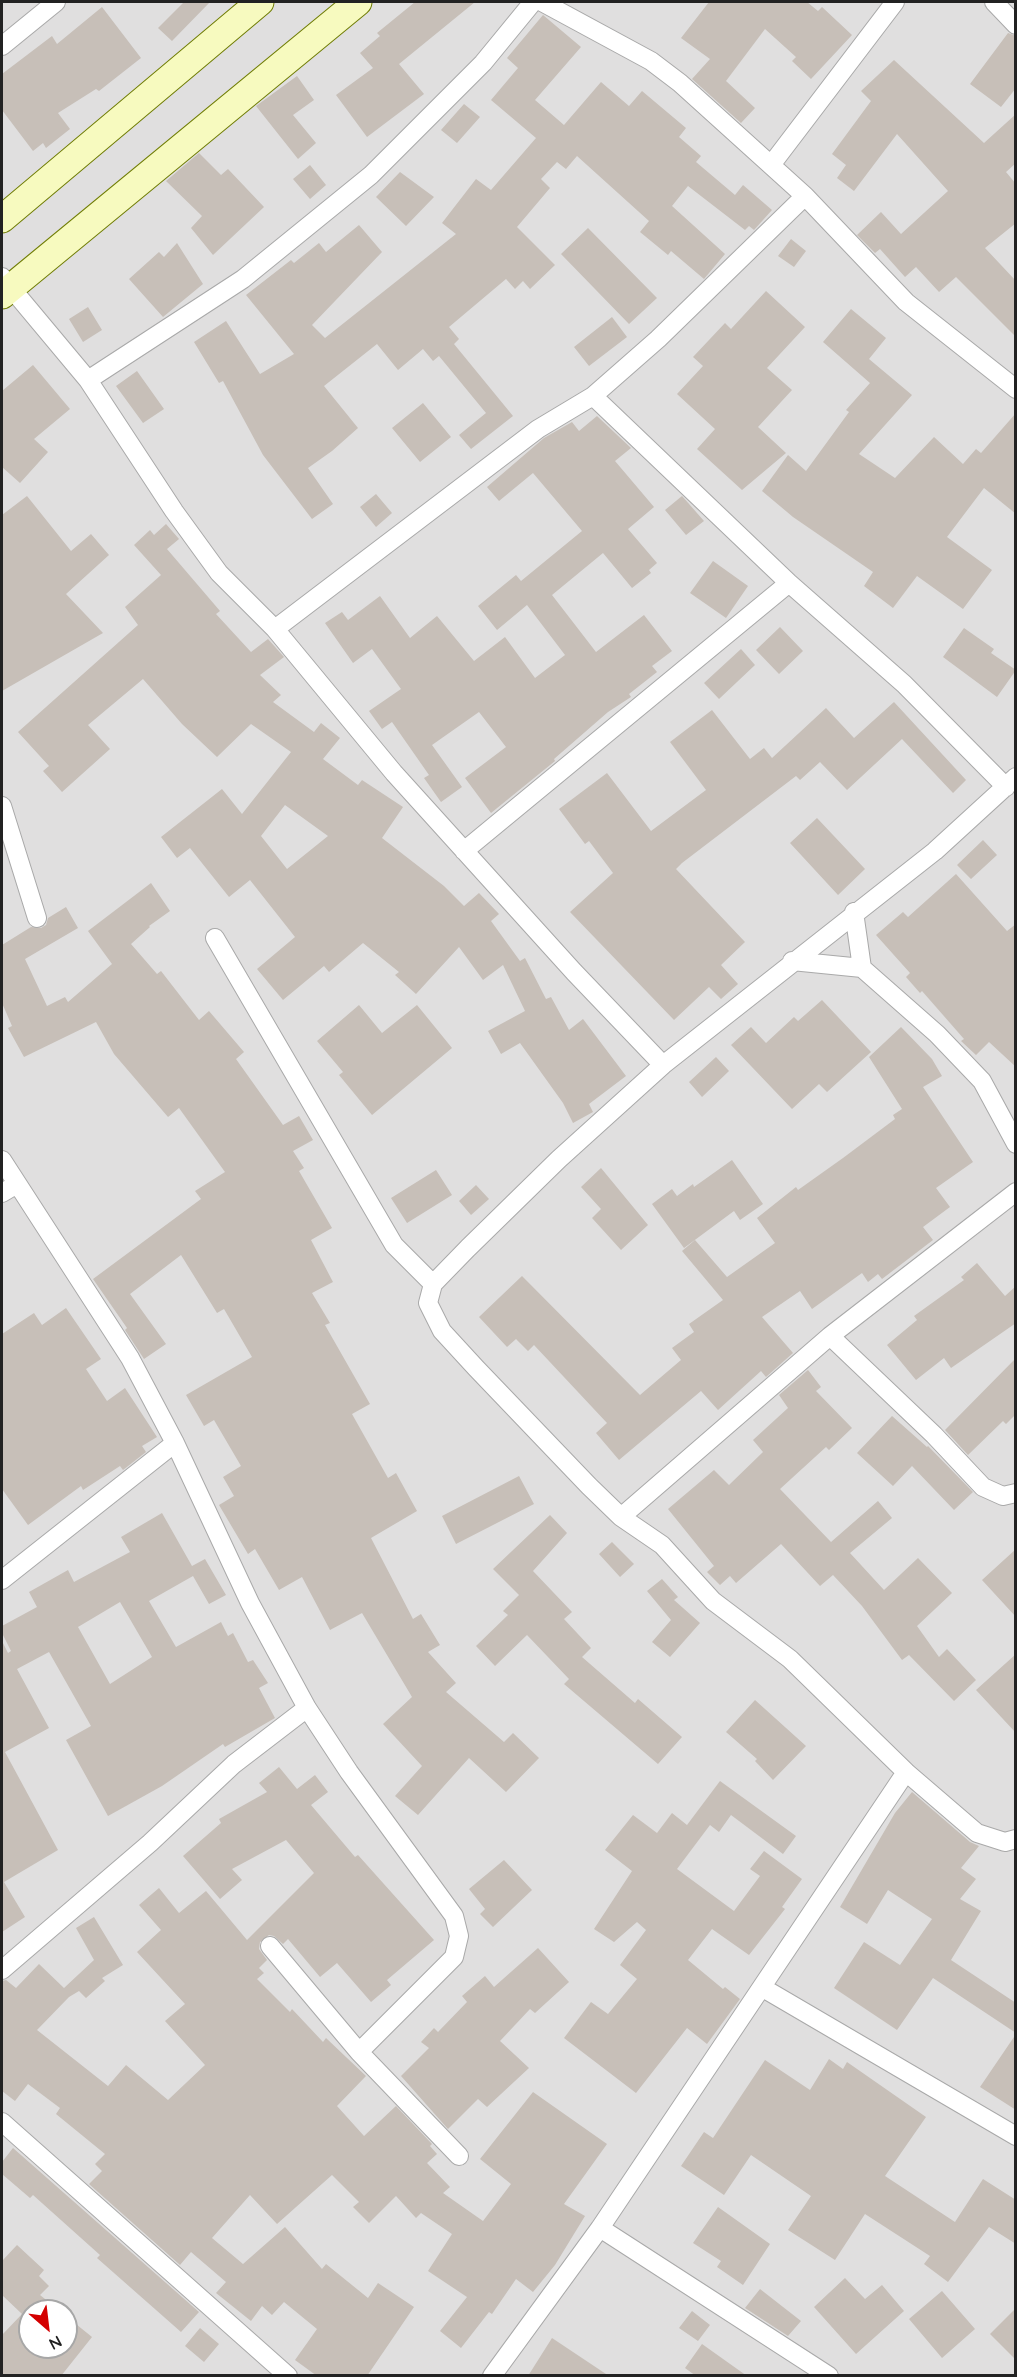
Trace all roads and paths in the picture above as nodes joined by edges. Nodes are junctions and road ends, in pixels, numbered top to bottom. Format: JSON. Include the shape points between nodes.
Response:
{"nodes":[{"id":1,"x":56,"y":2,"type":"edge"},
{"id":2,"x":260,"y":2,"type":"edge"},
{"id":3,"x":358,"y":2,"type":"edge"},
{"id":4,"x":533,"y":2,"type":"edge"},
{"id":5,"x":542,"y":2,"type":"edge"},
{"id":6,"x":895,"y":2,"type":"edge"},
{"id":7,"x":994,"y":2,"type":"edge"},
{"id":8,"x":1016,"y":25,"type":"edge"},
{"id":9,"x":2,"y":46,"type":"edge"},
{"id":10,"x":771,"y":165,"type":"junction"},
{"id":11,"x":805,"y":196,"type":"junction"},
{"id":12,"x":2,"y":219,"type":"edge"},
{"id":13,"x":5,"y":286,"type":"edge"},
{"id":14,"x":88,"y":380,"type":"junction"},
{"id":15,"x":1016,"y":389,"type":"edge"},
{"id":16,"x":593,"y":396,"type":"junction"},
{"id":17,"x":789,"y":583,"type":"junction"},
{"id":18,"x":275,"y":629,"type":"junction"},
{"id":19,"x":1011,"y":782,"type":"edge"},
{"id":20,"x":2,"y":806,"type":"edge"},
{"id":21,"x":464,"y":851,"type":"junction"},
{"id":22,"x":854,"y":912,"type":"junction"},
{"id":23,"x":37,"y":918,"type":"dead end"},
{"id":24,"x":215,"y":938,"type":"dead end"},
{"id":25,"x":792,"y":961,"type":"junction"},
{"id":26,"x":862,"y":968,"type":"junction"},
{"id":27,"x":663,"y":1065,"type":"junction"},
{"id":28,"x":1016,"y":1144,"type":"edge"},
{"id":29,"x":2,"y":1160,"type":"edge"},
{"id":30,"x":9,"y":1188,"type":"edge"},
{"id":31,"x":1016,"y":1192,"type":"edge"},
{"id":32,"x":433,"y":1284,"type":"junction"},
{"id":33,"x":830,"y":1336,"type":"junction"},
{"id":34,"x":176,"y":1443,"type":"junction"},
{"id":35,"x":1016,"y":1493,"type":"edge"},
{"id":36,"x":621,"y":1518,"type":"junction"},
{"id":37,"x":2,"y":1580,"type":"edge"},
{"id":38,"x":307,"y":1708,"type":"junction"},
{"id":39,"x":906,"y":1772,"type":"junction"},
{"id":40,"x":1016,"y":1839,"type":"edge"},
{"id":41,"x":270,"y":1946,"type":"dead end"},
{"id":42,"x":2,"y":1968,"type":"edge"},
{"id":43,"x":763,"y":1988,"type":"junction"},
{"id":44,"x":359,"y":2052,"type":"junction"},
{"id":45,"x":2,"y":2122,"type":"edge"},
{"id":46,"x":1016,"y":2136,"type":"edge"},
{"id":47,"x":459,"y":2156,"type":"dead end"},
{"id":48,"x":600,"y":2228,"type":"junction"},
{"id":49,"x":276,"y":2372,"type":"edge"},
{"id":50,"x":492,"y":2376,"type":"edge"},
{"id":51,"x":829,"y":2376,"type":"edge"}],
"edges":[{"from":1,"to":9,"type":"street"},
{"from":2,"to":12,"type":"street"},
{"from":3,"to":13,"type":"street"},
{"from":4,"to":14,"type":"street","via":[[483,63],[370,175],[243,279]]},
{"from":5,"to":10,"type":"street","via":[[651,61]]},
{"from":6,"to":10,"type":"street"},
{"from":7,"to":8,"type":"street"},
{"from":10,"to":11,"type":"street"},
{"from":11,"to":15,"type":"street","via":[[906,302]]},
{"from":11,"to":16,"type":"street","via":[[658,339]]},
{"from":13,"to":14,"type":"street"},
{"from":14,"to":18,"type":"street","via":[[219,573]]},
{"from":16,"to":17,"type":"street"},
{"from":16,"to":18,"type":"street","via":[[538,429]]},
{"from":17,"to":19,"type":"street"},
{"from":17,"to":21,"type":"street"},
{"from":18,"to":21,"type":"street","via":[[394,774]]},
{"from":19,"to":22,"type":"street","via":[[934,851]]},
{"from":20,"to":23,"type":"street"},
{"from":21,"to":27,"type":"street"},
{"from":22,"to":25,"type":"street"},
{"from":22,"to":26,"type":"street"},
{"from":24,"to":32,"type":"street","via":[[394,1245]]},
{"from":25,"to":26,"type":"street"},
{"from":25,"to":27,"type":"street"},
{"from":26,"to":28,"type":"street","via":[[937,1034],[982,1081]]},
{"from":27,"to":32,"type":"street","via":[[559,1159]]},
{"from":29,"to":30,"type":"street"},
{"from":30,"to":34,"type":"street","via":[[130,1358]]},
{"from":31,"to":33,"type":"street"},
{"from":32,"to":36,"type":"street","via":[[428,1303],[442,1331]]},
{"from":33,"to":35,"type":"street","via":[[983,1487],[1003,1496]]},
{"from":33,"to":36,"type":"street"},
{"from":34,"to":37,"type":"street"},
{"from":34,"to":38,"type":"street","via":[[250,1603]]},
{"from":36,"to":39,"type":"street","via":[[662,1545],[713,1601],[790,1659]]},
{"from":38,"to":42,"type":"street","via":[[234,1764],[150,1843]]},
{"from":38,"to":44,"type":"street","via":[[454,1916],[459,1936],[454,1957]]},
{"from":39,"to":40,"type":"street","via":[[977,1833],[1005,1842]]},
{"from":39,"to":43,"type":"street"},
{"from":41,"to":44,"type":"street"},
{"from":43,"to":46,"type":"street"},
{"from":43,"to":48,"type":"street"},
{"from":44,"to":47,"type":"street"},
{"from":45,"to":49,"type":"street"},
{"from":48,"to":50,"type":"street"},
{"from":48,"to":51,"type":"street"}]}
